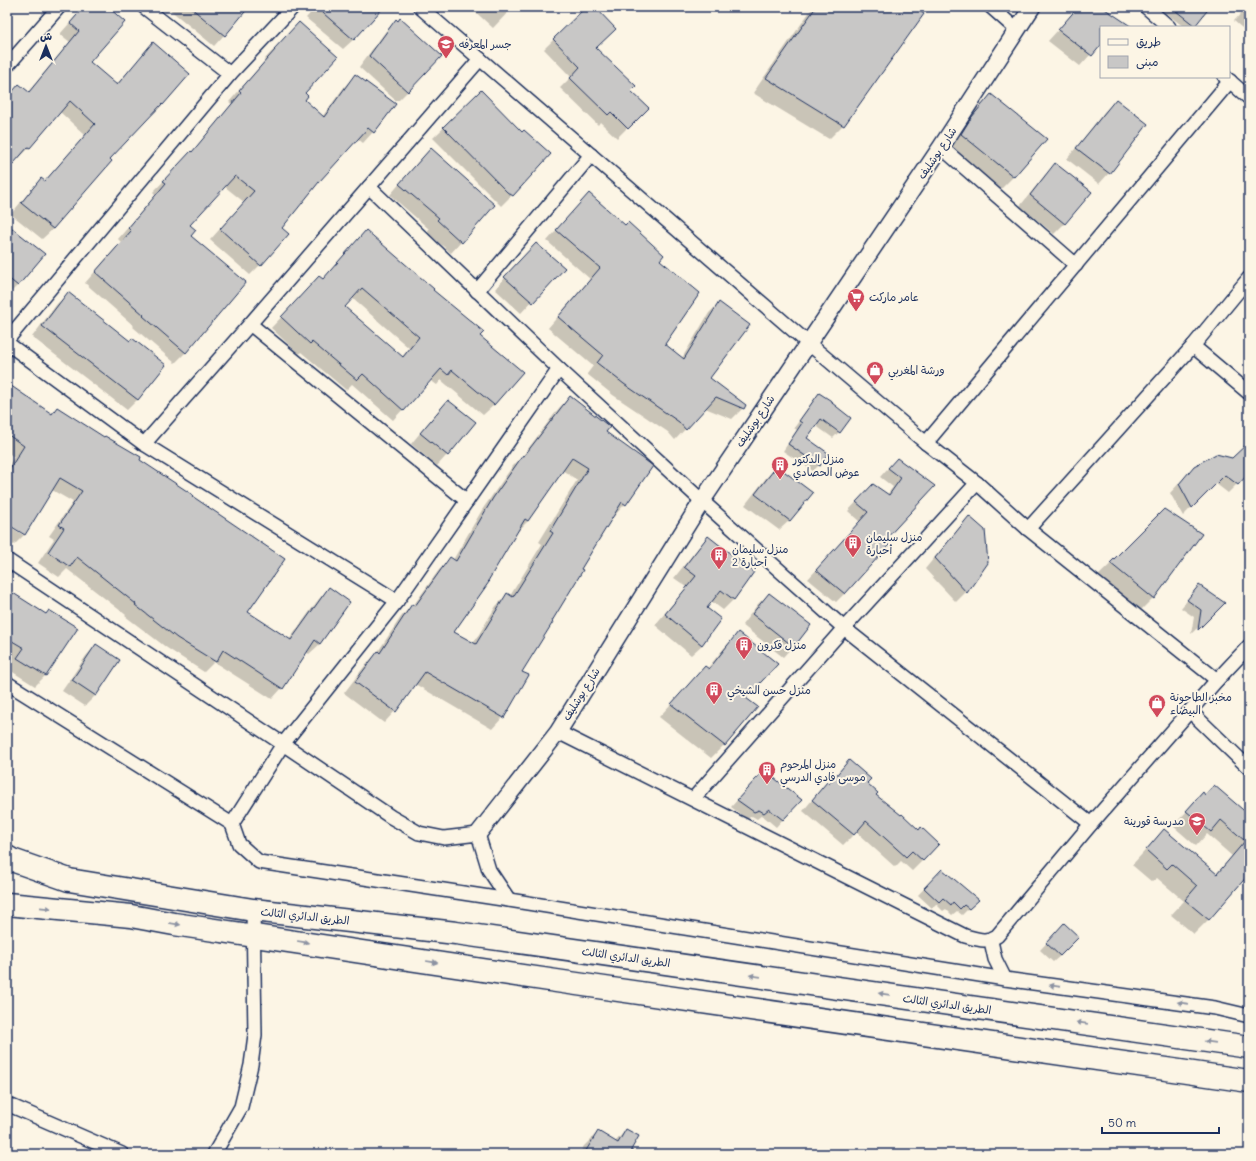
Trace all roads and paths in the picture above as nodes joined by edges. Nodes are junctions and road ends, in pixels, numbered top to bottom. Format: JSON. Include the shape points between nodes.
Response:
{"nodes":[{"id":1,"x":59,"y":7,"type":"edge"},
{"id":2,"x":144,"y":7,"type":"edge"},
{"id":3,"x":293,"y":7,"type":"edge"},
{"id":4,"x":991,"y":7,"type":"edge"},
{"id":5,"x":1032,"y":7,"type":"edge"},
{"id":6,"x":1146,"y":7,"type":"edge"},
{"id":7,"x":427,"y":9,"type":"edge"},
{"id":8,"x":1168,"y":26,"type":"edge"},
{"id":9,"x":1017,"y":30,"type":"junction"},
{"id":10,"x":480,"y":59,"type":"junction"},
{"id":11,"x":7,"y":66,"type":"edge"},
{"id":12,"x":230,"y":74,"type":"junction"},
{"id":13,"x":1228,"y":79,"type":"edge"},
{"id":14,"x":1249,"y":98,"type":"edge"},
{"id":15,"x":941,"y":147,"type":"junction"},
{"id":16,"x":591,"y":155,"type":"junction"},
{"id":17,"x":369,"y":187,"type":"junction"},
{"id":18,"x":1076,"y":265,"type":"junction"},
{"id":19,"x":1249,"y":278,"type":"edge"},
{"id":20,"x":477,"y":291,"type":"junction"},
{"id":21,"x":250,"y":324,"type":"junction"},
{"id":22,"x":7,"y":342,"type":"edge"},
{"id":23,"x":808,"y":343,"type":"junction"},
{"id":24,"x":1193,"y":346,"type":"junction"},
{"id":25,"x":559,"y":369,"type":"junction"},
{"id":26,"x":1249,"y":393,"type":"edge"},
{"id":27,"x":926,"y":443,"type":"junction"},
{"id":28,"x":144,"y":444,"type":"junction"},
{"id":29,"x":976,"y":483,"type":"junction"},
{"id":30,"x":702,"y":501,"type":"junction"},
{"id":31,"x":467,"y":502,"type":"junction"},
{"id":32,"x":1028,"y":529,"type":"junction"},
{"id":33,"x":7,"y":560,"type":"edge"},
{"id":34,"x":397,"y":601,"type":"junction"},
{"id":35,"x":844,"y":628,"type":"junction"},
{"id":36,"x":1249,"y":646,"type":"edge"},
{"id":37,"x":1217,"y":680,"type":"junction"},
{"id":38,"x":7,"y":683,"type":"edge"},
{"id":39,"x":1190,"y":711,"type":"junction"},
{"id":40,"x":558,"y":732,"type":"junction"},
{"id":41,"x":283,"y":744,"type":"junction"},
{"id":42,"x":1249,"y":768,"type":"edge"},
{"id":43,"x":693,"y":799,"type":"junction"},
{"id":44,"x":232,"y":824,"type":"junction"},
{"id":45,"x":1091,"y":824,"type":"junction"},
{"id":46,"x":478,"y":834,"type":"junction"},
{"id":47,"x":7,"y":857,"type":"edge"},
{"id":48,"x":509,"y":900,"type":"junction"},
{"id":49,"x":7,"y":904,"type":"edge"},
{"id":50,"x":253,"y":910,"type":"junction"},
{"id":51,"x":253,"y":935,"type":"junction"},
{"id":52,"x":991,"y":940,"type":"junction"},
{"id":53,"x":1005,"y":979,"type":"junction"},
{"id":54,"x":1249,"y":1016,"type":"edge"},
{"id":55,"x":1249,"y":1047,"type":"edge"},
{"id":56,"x":1249,"y":1081,"type":"edge"},
{"id":57,"x":7,"y":1104,"type":"edge"},
{"id":58,"x":122,"y":1154,"type":"edge"},
{"id":59,"x":214,"y":1154,"type":"edge"}],
"edges":[{"from":1,"to":11,"type":"street"},
{"from":2,"to":12,"type":"street"},
{"from":3,"to":12,"type":"street"},
{"from":4,"to":9,"type":"street"},
{"from":5,"to":9,"type":"street","name":"شارع بوشليف"},
{"from":6,"to":8,"type":"street"},
{"from":7,"to":10,"type":"street"},
{"from":9,"to":15,"type":"street","name":"شارع بوشليف"},
{"from":10,"to":16,"type":"street"},
{"from":10,"to":17,"type":"street"},
{"from":12,"to":22,"type":"street"},
{"from":13,"to":14,"type":"street"},
{"from":13,"to":18,"type":"street"},
{"from":15,"to":18,"type":"street"},
{"from":15,"to":23,"type":"street","name":"شارع بوشليف"},
{"from":16,"to":20,"type":"street"},
{"from":16,"to":23,"type":"street"},
{"from":17,"to":20,"type":"street"},
{"from":17,"to":21,"type":"street"},
{"from":18,"to":27,"type":"street"},
{"from":19,"to":24,"type":"street"},
{"from":20,"to":25,"type":"street"},
{"from":21,"to":28,"type":"street"},
{"from":21,"to":31,"type":"street"},
{"from":22,"to":28,"type":"street"},
{"from":23,"to":27,"type":"street"},
{"from":23,"to":30,"type":"street","name":"شارع بوشليف"},
{"from":24,"to":26,"type":"street"},
{"from":24,"to":32,"type":"street"},
{"from":25,"to":30,"type":"street"},
{"from":25,"to":31,"type":"street"},
{"from":27,"to":29,"type":"street"},
{"from":28,"to":34,"type":"street"},
{"from":29,"to":32,"type":"street"},
{"from":29,"to":35,"type":"street"},
{"from":30,"to":35,"type":"street"},
{"from":30,"to":40,"type":"street","name":"شارع بوشليف"},
{"from":31,"to":34,"type":"street"},
{"from":32,"to":37,"type":"street"},
{"from":33,"to":41,"type":"street"},
{"from":34,"to":41,"type":"street"},
{"from":35,"to":43,"type":"street"},
{"from":35,"to":45,"type":"street"},
{"from":36,"to":37,"type":"street"},
{"from":37,"to":39,"type":"street"},
{"from":38,"to":44,"type":"street"},
{"from":39,"to":42,"type":"street"},
{"from":39,"to":45,"type":"street"},
{"from":40,"to":43,"type":"street"},
{"from":40,"to":46,"type":"street","name":"شارع بوشليف"},
{"from":41,"to":44,"type":"street"},
{"from":41,"to":46,"type":"street","via":[[419,833],[444,838]]},
{"from":43,"to":52,"type":"street","via":[[965,936],[983,941]]},
{"from":44,"to":48,"type":"street","via":[[239,844],[260,862]]},
{"from":45,"to":52,"type":"street","via":[[998,936]]},
{"from":46,"to":48,"type":"street","via":[[489,870]]},
{"from":47,"to":50,"type":"highway","name":"الطريق الدائري الثالث","via":[[69,880]]},
{"from":48,"to":53,"type":"street"},
{"from":49,"to":51,"type":"highway","one_way":true,"via":[[131,916]]},
{"from":50,"to":51,"type":"street"},
{"from":55,"to":50,"type":"highway","name":"الطريق الدائري الثالث","one_way":true,"via":[[456,933]]},
{"from":51,"to":56,"type":"highway","one_way":true},
{"from":51,"to":59,"type":"street","via":[[255,1035],[251,1065],[241,1107]]},
{"from":52,"to":53,"type":"street","via":[[995,959]]},
{"from":54,"to":53,"type":"street","one_way":true,"via":[[1215,1008]]},
{"from":57,"to":58,"type":"street"}]}
